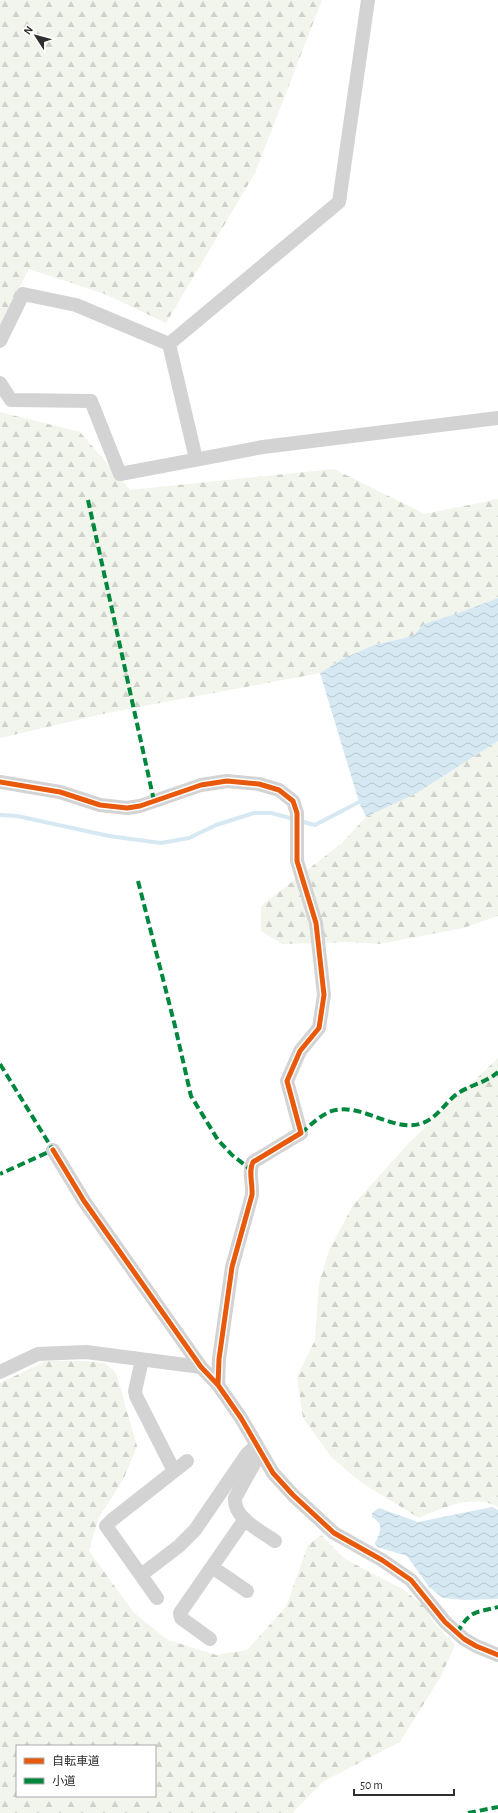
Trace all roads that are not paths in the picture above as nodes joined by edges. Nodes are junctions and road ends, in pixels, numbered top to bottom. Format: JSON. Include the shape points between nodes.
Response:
{"nodes":[{"id":1,"x":368,"y":0,"type":"edge"},
{"id":2,"x":0,"y":341,"type":"edge"},
{"id":3,"x":169,"y":344,"type":"junction"},
{"id":4,"x":0,"y":383,"type":"edge"},
{"id":5,"x":498,"y":418,"type":"edge"},
{"id":6,"x":196,"y":459,"type":"junction"},
{"id":7,"x":0,"y":782,"type":"edge"},
{"id":8,"x":53,"y":1150,"type":"dead end"},
{"id":9,"x":142,"y":1360,"type":"junction"},
{"id":10,"x":201,"y":1366,"type":"junction"},
{"id":11,"x":0,"y":1372,"type":"edge"},
{"id":12,"x":218,"y":1385,"type":"junction"},
{"id":13,"x":258,"y":1450,"type":"junction"},
{"id":14,"x":187,"y":1461,"type":"dead end"},
{"id":15,"x":174,"y":1471,"type":"junction"},
{"id":16,"x":245,"y":1519,"type":"junction"},
{"id":17,"x":275,"y":1541,"type":"dead end"},
{"id":18,"x":212,"y":1567,"type":"junction"},
{"id":19,"x":141,"y":1575,"type":"junction"},
{"id":20,"x":247,"y":1590,"type":"dead end"},
{"id":21,"x":157,"y":1598,"type":"dead end"},
{"id":22,"x":210,"y":1639,"type":"dead end"},
{"id":23,"x":498,"y":1655,"type":"edge"}],
"edges":[{"from":1,"to":3,"type":"street","via":[[340,202]]},
{"from":2,"to":3,"type":"street","via":[[23,294],[76,305]]},
{"from":3,"to":6,"type":"street"},
{"from":4,"to":6,"type":"street","via":[[11,400],[91,401],[120,474]]},
{"from":5,"to":6,"type":"street","via":[[263,447]]},
{"from":7,"to":12,"type":"street","via":[[60,792],[100,805],[127,808],[201,785],[227,781],[259,784],[279,790],[293,801],[297,813],[297,861],[316,923],[324,995],[319,1028],[300,1051],[287,1081],[301,1133],[253,1162],[250,1169],[252,1195],[232,1267]]},
{"from":8,"to":10,"type":"street","via":[[84,1201]]},
{"from":9,"to":10,"type":"street"},
{"from":9,"to":11,"type":"street","via":[[86,1352],[38,1354]]},
{"from":9,"to":15,"type":"street","via":[[136,1396]]},
{"from":10,"to":12,"type":"street"},
{"from":12,"to":13,"type":"street","via":[[241,1418]]},
{"from":13,"to":16,"type":"street","via":[[235,1498],[236,1510]]},
{"from":13,"to":19,"type":"street","via":[[247,1454],[239,1464],[195,1530],[179,1546]]},
{"from":13,"to":23,"type":"street","via":[[293,1496],[334,1533],[411,1580],[445,1622],[476,1646]]},
{"from":14,"to":15,"type":"street"},
{"from":15,"to":19,"type":"street","via":[[106,1526]]},
{"from":16,"to":17,"type":"street"},
{"from":16,"to":18,"type":"street"},
{"from":18,"to":20,"type":"street"},
{"from":18,"to":22,"type":"street","via":[[180,1614],[180,1618]]},
{"from":19,"to":21,"type":"street"}]}
